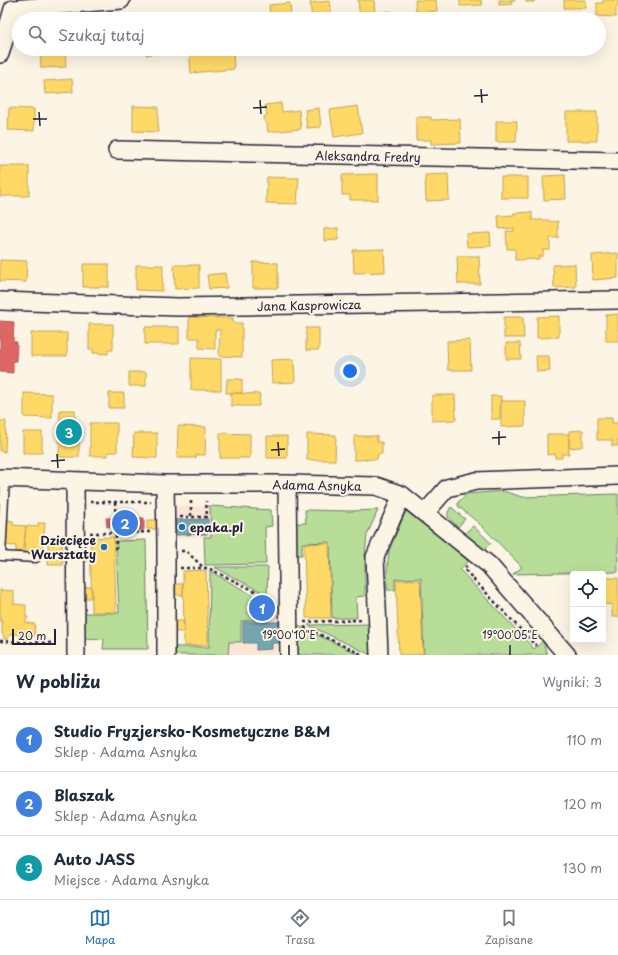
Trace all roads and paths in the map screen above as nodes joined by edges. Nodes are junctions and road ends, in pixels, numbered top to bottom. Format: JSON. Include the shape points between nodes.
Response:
{"nodes":[{"id":1,"x":121,"y":0,"type":"edge"},
{"id":2,"x":12,"y":12,"type":"edge"},
{"id":3,"x":12,"y":12,"type":"edge"},
{"id":4,"x":0,"y":54,"type":"edge"},
{"id":5,"x":117,"y":150,"type":"dead end"},
{"id":6,"x":618,"y":161,"type":"edge"},
{"id":7,"x":618,"y":300,"type":"edge"},
{"id":8,"x":0,"y":301,"type":"edge"},
{"id":9,"x":618,"y":476,"type":"edge"},
{"id":10,"x":3,"y":478,"type":"edge"},
{"id":11,"x":75,"y":482,"type":"junction"},
{"id":12,"x":165,"y":484,"type":"junction"},
{"id":13,"x":287,"y":484,"type":"junction"},
{"id":14,"x":402,"y":495,"type":"junction"},
{"id":15,"x":190,"y":501,"type":"dead end"},
{"id":16,"x":206,"y":501,"type":"dead end"},
{"id":17,"x":115,"y":502,"type":"dead end"},
{"id":18,"x":425,"y":513,"type":"junction"},
{"id":19,"x":191,"y":517,"type":"junction"},
{"id":20,"x":166,"y":525,"type":"junction"},
{"id":21,"x":75,"y":533,"type":"junction"},
{"id":22,"x":116,"y":533,"type":"junction"},
{"id":23,"x":114,"y":548,"type":"dead end"},
{"id":24,"x":166,"y":551,"type":"junction"},
{"id":25,"x":36,"y":558,"type":"dead end"},
{"id":26,"x":166,"y":568,"type":"junction"},
{"id":27,"x":204,"y":568,"type":"junction"},
{"id":28,"x":288,"y":602,"type":"junction"},
{"id":29,"x":378,"y":620,"type":"junction"},
{"id":30,"x":292,"y":622,"type":"junction"},
{"id":31,"x":0,"y":641,"type":"edge"},
{"id":32,"x":53,"y":643,"type":"dead end"},
{"id":33,"x":76,"y":655,"type":"edge"},
{"id":34,"x":166,"y":655,"type":"edge"},
{"id":35,"x":289,"y":655,"type":"edge"},
{"id":36,"x":363,"y":655,"type":"edge"},
{"id":37,"x":379,"y":655,"type":"edge"},
{"id":38,"x":567,"y":655,"type":"edge"}],
"edges":[{"from":1,"to":2,"type":"street","via":[[13,9]]},
{"from":3,"to":4,"type":"street"},
{"from":5,"to":6,"type":"street","name":"Aleksandra Fredry"},
{"from":7,"to":8,"type":"street","name":"Jana Kasprowicza","via":[[178,307]]},
{"from":9,"to":18,"type":"street","via":[[476,481],[447,488]]},
{"from":10,"to":11,"type":"street","name":"Adama Asnyka"},
{"from":10,"to":25,"type":"lane","via":[[1,556]]},
{"from":11,"to":12,"type":"street","name":"Adama Asnyka"},
{"from":11,"to":21,"type":"street"},
{"from":12,"to":13,"type":"street","name":"Adama Asnyka"},
{"from":12,"to":20,"type":"street"},
{"from":13,"to":14,"type":"street","name":"Adama Asnyka","via":[[376,486]]},
{"from":13,"to":28,"type":"street"},
{"from":14,"to":18,"type":"street","name":"Adama Asnyka"},
{"from":14,"to":29,"type":"street","via":[[375,557]]},
{"from":15,"to":19,"type":"path"},
{"from":16,"to":19,"type":"path","via":[[207,517]]},
{"from":17,"to":22,"type":"path"},
{"from":18,"to":38,"type":"street","name":"Adama Asnyka","via":[[489,565]]},
{"from":19,"to":20,"type":"path"},
{"from":20,"to":22,"type":"path"},
{"from":20,"to":24,"type":"street"},
{"from":21,"to":22,"type":"path"},
{"from":21,"to":33,"type":"street"},
{"from":22,"to":23,"type":"path"},
{"from":24,"to":26,"type":"street"},
{"from":24,"to":27,"type":"path","via":[[186,551]]},
{"from":26,"to":27,"type":"path"},
{"from":26,"to":34,"type":"street"},
{"from":27,"to":28,"type":"path","via":[[271,599]]},
{"from":28,"to":30,"type":"street"},
{"from":29,"to":30,"type":"path"},
{"from":29,"to":37,"type":"street"},
{"from":30,"to":35,"type":"street"},
{"from":30,"to":36,"type":"path"},
{"from":31,"to":32,"type":"path"}]}
